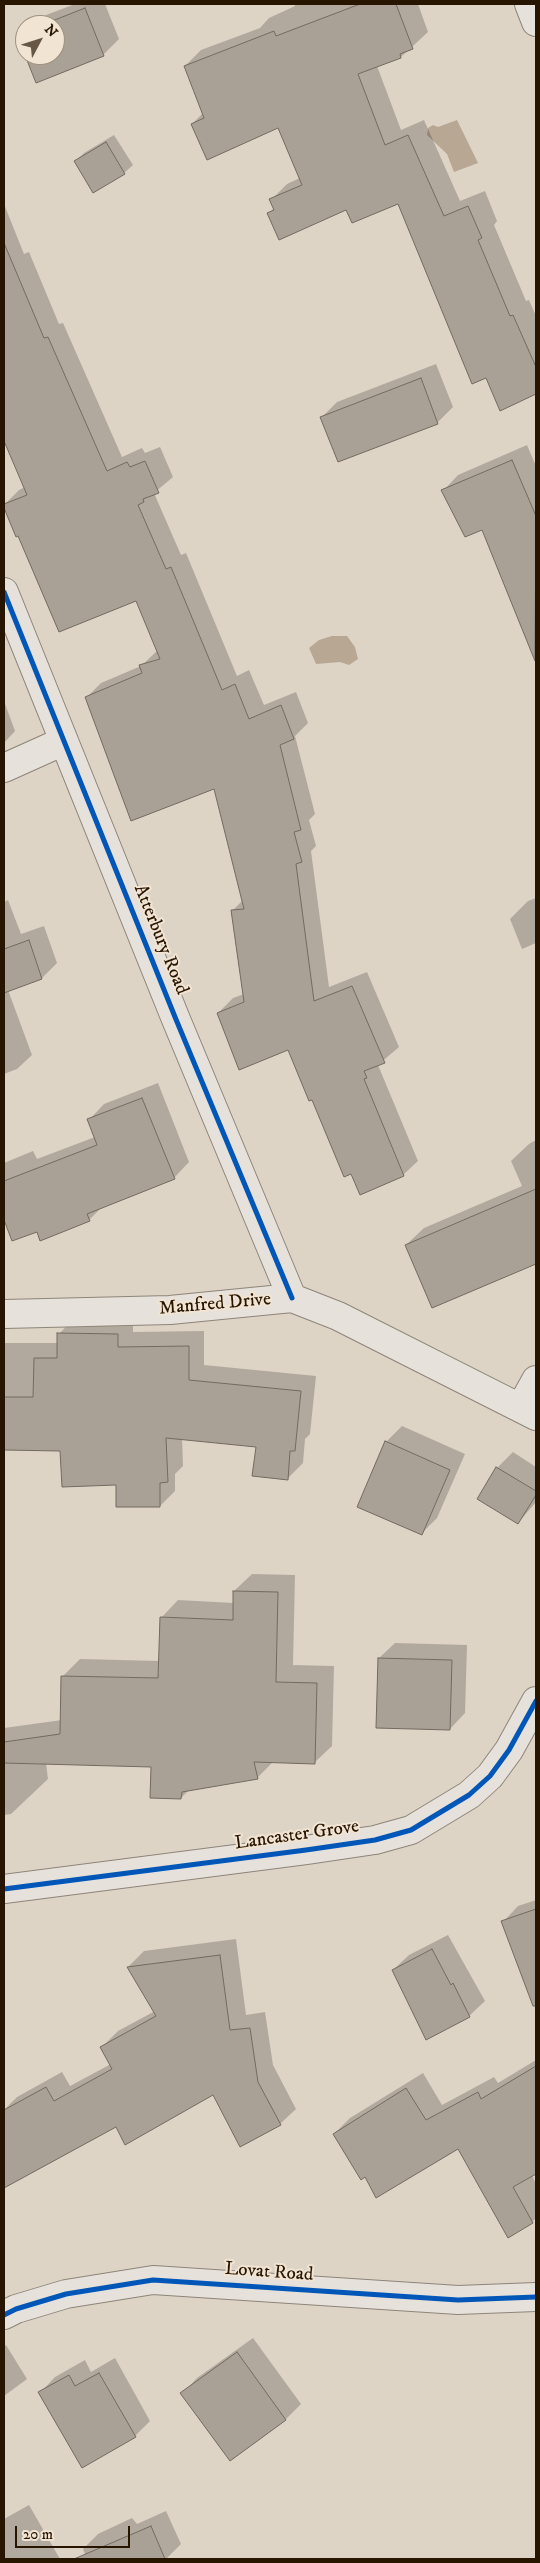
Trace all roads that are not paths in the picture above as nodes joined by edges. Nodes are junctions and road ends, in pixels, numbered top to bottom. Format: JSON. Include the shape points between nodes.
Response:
{"nodes":[{"id":1,"x":529,"y":4,"type":"edge"},
{"id":2,"x":536,"y":22,"type":"edge"},
{"id":3,"x":4,"y":592,"type":"edge"},
{"id":4,"x":64,"y":741,"type":"junction"},
{"id":5,"x":4,"y":768,"type":"edge"},
{"id":6,"x":292,"y":1298,"type":"junction"},
{"id":7,"x":4,"y":1314,"type":"edge"},
{"id":8,"x":536,"y":1380,"type":"edge"},
{"id":9,"x":529,"y":1412,"type":"edge"},
{"id":10,"x":536,"y":1701,"type":"edge"},
{"id":11,"x":4,"y":1889,"type":"edge"},
{"id":12,"x":536,"y":2297,"type":"edge"},
{"id":13,"x":4,"y":2315,"type":"edge"}],
"edges":[{"from":1,"to":2,"type":"street"},
{"from":3,"to":4,"type":"street","name":"Atterbury Road"},
{"from":4,"to":5,"type":"street"},
{"from":4,"to":6,"type":"street","name":"Atterbury Road"},
{"from":6,"to":7,"type":"street","name":"Manfred Drive","via":[[170,1310]]},
{"from":6,"to":9,"type":"street","name":"Manfred Drive","via":[[338,1316]]},
{"from":8,"to":9,"type":"street","name":"Manfred Drive"},
{"from":10,"to":11,"type":"street","name":"Lancaster Grove","via":[[509,1750],[490,1776],[469,1795],[411,1830],[375,1840]]},
{"from":12,"to":13,"type":"street","name":"Lovat Road","via":[[458,2300],[153,2280],[66,2294]]}]}
